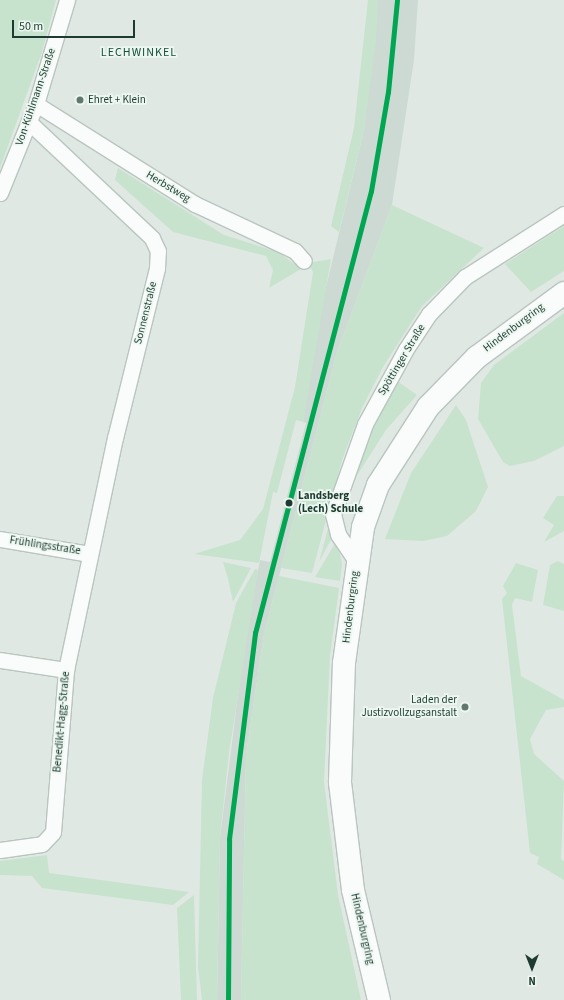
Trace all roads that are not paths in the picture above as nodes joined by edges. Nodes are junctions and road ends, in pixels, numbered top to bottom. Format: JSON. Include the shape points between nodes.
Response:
{"nodes":[{"id":1,"x":67,"y":0,"type":"edge"},
{"id":2,"x":36,"y":104,"type":"junction"},
{"id":3,"x":29,"y":122,"type":"junction"},
{"id":4,"x":0,"y":193,"type":"edge"},
{"id":5,"x":564,"y":214,"type":"edge"},
{"id":6,"x":304,"y":261,"type":"dead end"},
{"id":7,"x":564,"y":293,"type":"edge"},
{"id":8,"x":0,"y":539,"type":"edge"},
{"id":9,"x":90,"y":554,"type":"junction"},
{"id":10,"x":356,"y":561,"type":"junction"},
{"id":11,"x":0,"y":660,"type":"edge"},
{"id":12,"x":66,"y":670,"type":"junction"},
{"id":13,"x":0,"y":850,"type":"edge"},
{"id":14,"x":379,"y":1000,"type":"edge"}],
"edges":[{"from":1,"to":2,"type":"street","name":"Von-Kühlmann-Straße"},
{"from":2,"to":3,"type":"street","name":"Von-Kühlmann-Straße"},
{"from":2,"to":6,"type":"street","name":"Herbstweg","via":[[195,204],[295,251]]},
{"from":3,"to":4,"type":"street","name":"Von-Kühlmann-Straße"},
{"from":3,"to":9,"type":"street","name":"Sonnenstraße","via":[[152,238],[158,251],[157,268]]},
{"from":5,"to":10,"type":"street","name":"Spöttinger Straße","via":[[465,277],[429,314],[406,350],[365,424],[333,514],[338,534]]},
{"from":7,"to":10,"type":"main road","name":"Hindenburgring","via":[[477,357],[428,407],[369,505]]},
{"from":8,"to":9,"type":"street","name":"Frühlingsstraße"},
{"from":9,"to":12,"type":"street","name":"Benedikt-Hagg-Straße"},
{"from":10,"to":14,"type":"main road","name":"Hindenburgring","via":[[344,663],[340,782],[353,890]]},
{"from":11,"to":12,"type":"street"},
{"from":12,"to":13,"type":"street","name":"Benedikt-Hagg-Straße","via":[[53,832],[42,844]]}]}
